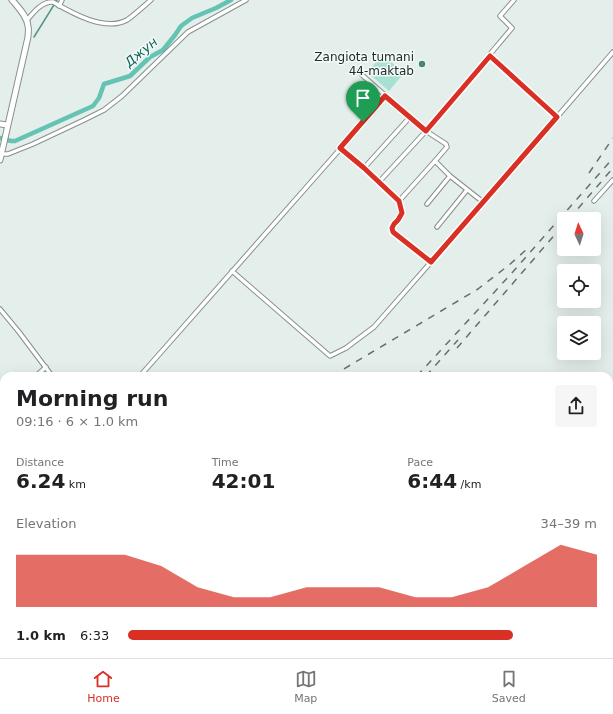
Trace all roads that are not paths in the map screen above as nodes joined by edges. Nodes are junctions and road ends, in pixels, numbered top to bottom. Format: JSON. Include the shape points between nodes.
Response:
{"nodes":[{"id":1,"x":12,"y":0,"type":"edge"},
{"id":2,"x":62,"y":0,"type":"edge"},
{"id":3,"x":151,"y":0,"type":"edge"},
{"id":4,"x":246,"y":0,"type":"edge"},
{"id":5,"x":514,"y":0,"type":"edge"},
{"id":6,"x":56,"y":4,"type":"junction"},
{"id":7,"x":27,"y":20,"type":"junction"},
{"id":8,"x":613,"y":52,"type":"edge"},
{"id":9,"x":490,"y":56,"type":"junction"},
{"id":10,"x":362,"y":75,"type":"dead end"},
{"id":11,"x":385,"y":96,"type":"junction"},
{"id":12,"x":410,"y":117,"type":"junction"},
{"id":13,"x":557,"y":117,"type":"junction"},
{"id":14,"x":0,"y":124,"type":"edge"},
{"id":15,"x":7,"y":125,"type":"junction"},
{"id":16,"x":426,"y":131,"type":"junction"},
{"id":17,"x":340,"y":148,"type":"junction"},
{"id":18,"x":2,"y":154,"type":"junction"},
{"id":19,"x":0,"y":160,"type":"edge"},
{"id":20,"x":435,"y":161,"type":"junction"},
{"id":21,"x":364,"y":168,"type":"junction"},
{"id":22,"x":450,"y":176,"type":"junction"},
{"id":23,"x":613,"y":180,"type":"edge"},
{"id":24,"x":378,"y":182,"type":"junction"},
{"id":25,"x":467,"y":190,"type":"junction"},
{"id":26,"x":399,"y":201,"type":"junction"},
{"id":27,"x":594,"y":201,"type":"dead end"},
{"id":28,"x":483,"y":202,"type":"junction"},
{"id":29,"x":427,"y":204,"type":"dead end"},
{"id":30,"x":436,"y":227,"type":"dead end"},
{"id":31,"x":431,"y":262,"type":"junction"},
{"id":32,"x":232,"y":272,"type":"junction"},
{"id":33,"x":0,"y":309,"type":"edge"},
{"id":34,"x":46,"y":367,"type":"junction"},
{"id":35,"x":40,"y":372,"type":"edge"},
{"id":36,"x":49,"y":372,"type":"edge"},
{"id":37,"x":144,"y":372,"type":"edge"}],
"edges":[{"from":1,"to":7,"type":"main road"},
{"from":2,"to":6,"type":"street"},
{"from":3,"to":6,"type":"street","via":[[126,20],[112,24],[90,20]]},
{"from":4,"to":18,"type":"street","via":[[188,32],[104,110],[32,144]]},
{"from":5,"to":9,"type":"street","via":[[500,16],[512,28]]},
{"from":6,"to":7,"type":"street","via":[[50,2],[38,8]]},
{"from":7,"to":15,"type":"main road","via":[[27,46]]},
{"from":8,"to":13,"type":"street"},
{"from":9,"to":13,"type":"street"},
{"from":9,"to":16,"type":"street"},
{"from":10,"to":11,"type":"street"},
{"from":11,"to":12,"type":"street"},
{"from":11,"to":17,"type":"street"},
{"from":12,"to":16,"type":"street"},
{"from":12,"to":21,"type":"street"},
{"from":13,"to":28,"type":"street"},
{"from":14,"to":15,"type":"main road"},
{"from":15,"to":18,"type":"main road"},
{"from":16,"to":20,"type":"street","via":[[447,146]]},
{"from":16,"to":24,"type":"street"},
{"from":17,"to":21,"type":"street"},
{"from":17,"to":32,"type":"street"},
{"from":18,"to":19,"type":"main road"},
{"from":20,"to":22,"type":"street"},
{"from":20,"to":26,"type":"street"},
{"from":21,"to":24,"type":"street"},
{"from":22,"to":25,"type":"street"},
{"from":22,"to":29,"type":"street"},
{"from":23,"to":27,"type":"street"},
{"from":24,"to":26,"type":"street"},
{"from":25,"to":28,"type":"street"},
{"from":25,"to":30,"type":"street"},
{"from":26,"to":31,"type":"street","via":[[402,213],[392,228],[393,232]]},
{"from":28,"to":31,"type":"street"},
{"from":31,"to":32,"type":"street","via":[[374,326],[346,348],[330,356]]},
{"from":32,"to":37,"type":"street"},
{"from":33,"to":34,"type":"street"},
{"from":34,"to":35,"type":"street"},
{"from":34,"to":36,"type":"street"}]}
